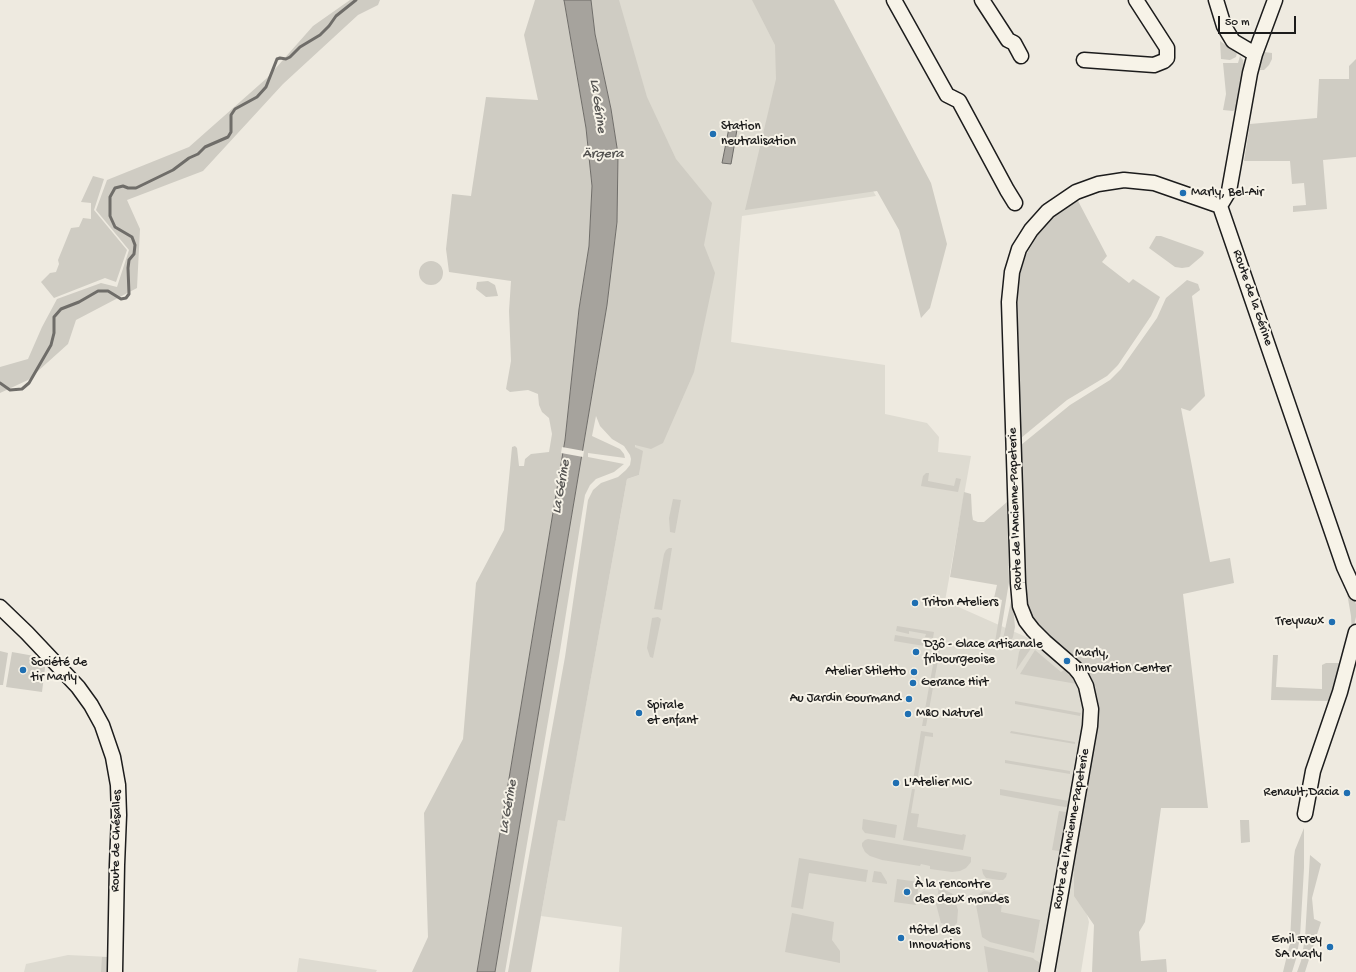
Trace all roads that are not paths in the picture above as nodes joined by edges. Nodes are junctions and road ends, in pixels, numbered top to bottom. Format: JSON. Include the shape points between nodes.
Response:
{"nodes":[{"id":1,"x":894,"y":0,"type":"edge"},
{"id":2,"x":982,"y":0,"type":"edge"},
{"id":3,"x":1136,"y":0,"type":"edge"},
{"id":4,"x":1216,"y":0,"type":"edge"},
{"id":5,"x":1275,"y":0,"type":"edge"},
{"id":6,"x":1255,"y":54,"type":"junction"},
{"id":7,"x":1021,"y":56,"type":"dead end"},
{"id":8,"x":1084,"y":60,"type":"dead end"},
{"id":9,"x":1015,"y":203,"type":"dead end"},
{"id":10,"x":1220,"y":206,"type":"junction"},
{"id":11,"x":1356,"y":593,"type":"edge"},
{"id":12,"x":0,"y":607,"type":"edge"},
{"id":13,"x":1356,"y":632,"type":"edge"},
{"id":14,"x":1305,"y":814,"type":"dead end"},
{"id":15,"x":115,"y":972,"type":"edge"},
{"id":16,"x":1047,"y":972,"type":"edge"}],
"edges":[{"from":1,"to":9,"type":"street","via":[[947,95],[959,101]]},
{"from":2,"to":7,"type":"street"},
{"from":3,"to":8,"type":"street","via":[[1167,48],[1167,58],[1154,64]]},
{"from":4,"to":6,"type":"street","via":[[1224,26],[1233,41]]},
{"from":5,"to":6,"type":"street"},
{"from":6,"to":10,"type":"street","via":[[1229,191]]},
{"from":10,"to":11,"type":"street","name":"Route de la Gérine","via":[[1344,567]]},
{"from":10,"to":16,"type":"street","name":"Route de l'Ancienne-Papeterie","via":[[1154,183],[1124,180],[1098,184],[1076,192],[1048,211],[1019,248],[1012,272],[1009,302],[1020,606],[1026,622],[1033,630],[1080,674],[1086,686],[1091,709]]},
{"from":12,"to":15,"type":"street","name":"Route de Chésalles","via":[[78,687],[102,725],[113,757],[118,785],[119,815]]},
{"from":13,"to":14,"type":"street","via":[[1340,692],[1314,771]]}]}
